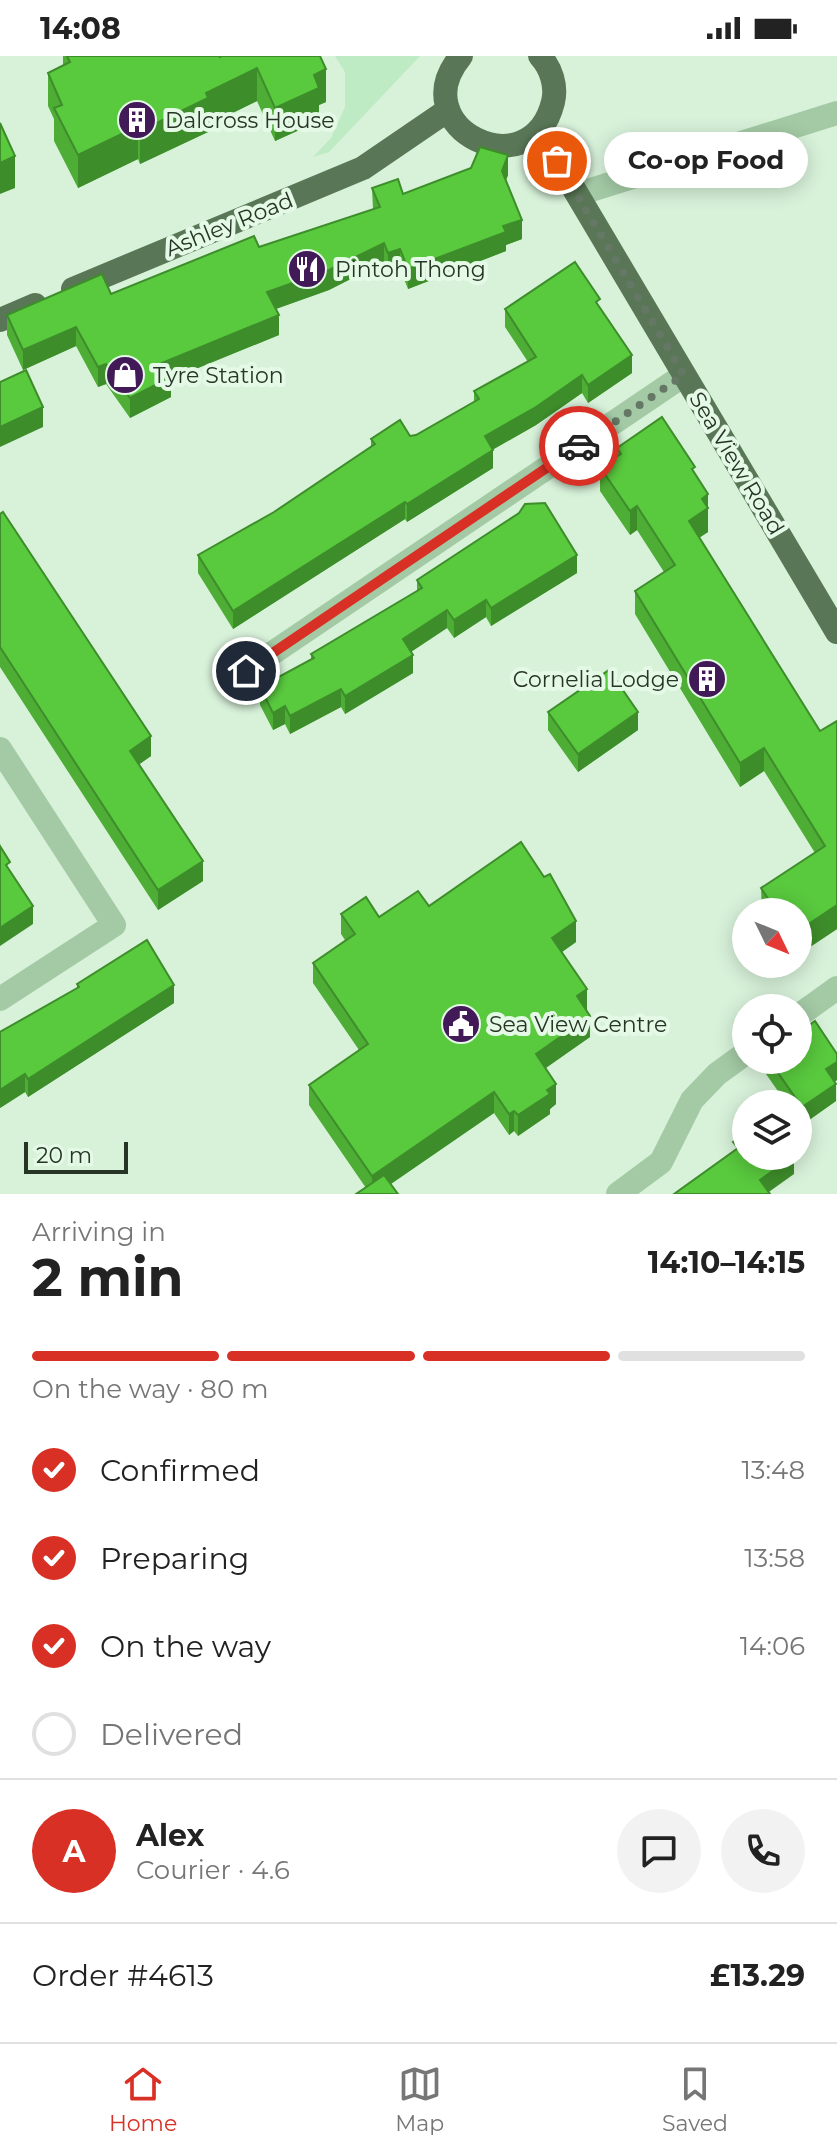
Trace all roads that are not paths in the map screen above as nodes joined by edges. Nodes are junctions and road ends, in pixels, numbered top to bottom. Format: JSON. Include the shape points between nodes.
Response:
{"nodes":[{"id":1,"x":461,"y":56,"type":"edge"},
{"id":2,"x":540,"y":56,"type":"edge"},
{"id":3,"x":448,"y":110,"type":"junction"},
{"id":4,"x":837,"y":113,"type":"edge"},
{"id":5,"x":539,"y":130,"type":"junction"},
{"id":6,"x":578,"y":194,"type":"junction"},
{"id":7,"x":0,"y":320,"type":"edge"},
{"id":8,"x":684,"y":375,"type":"junction"},
{"id":9,"x":837,"y":632,"type":"edge"},
{"id":10,"x":246,"y":671,"type":"dead end"},
{"id":11,"x":0,"y":749,"type":"edge"},
{"id":12,"x":837,"y":988,"type":"edge"},
{"id":13,"x":0,"y":999,"type":"edge"},
{"id":14,"x":812,"y":1006,"type":"edge"},
{"id":15,"x":732,"y":1063,"type":"edge"},
{"id":16,"x":618,"y":1194,"type":"edge"}],
"edges":[{"from":1,"to":3,"type":"main road","via":[[447,81]]},
{"from":2,"to":5,"type":"main road","via":[[553,78],[554,97]]},
{"from":3,"to":5,"type":"main road","via":[[456,124],[481,143],[512,145]]},
{"from":3,"to":7,"type":"main road","name":"Ashley Road","via":[[363,168]]},
{"from":4,"to":6,"type":"street"},
{"from":5,"to":6,"type":"main road","name":"Sea View Road"},
{"from":6,"to":8,"type":"main road","name":"Sea View Road"},
{"from":8,"to":9,"type":"main road","name":"Sea View Road"},
{"from":8,"to":10,"type":"street"},
{"from":11,"to":13,"type":"street","via":[[114,925]]},
{"from":12,"to":14,"type":"street"},
{"from":15,"to":16,"type":"street","via":[[692,1100],[661,1162]]}]}
